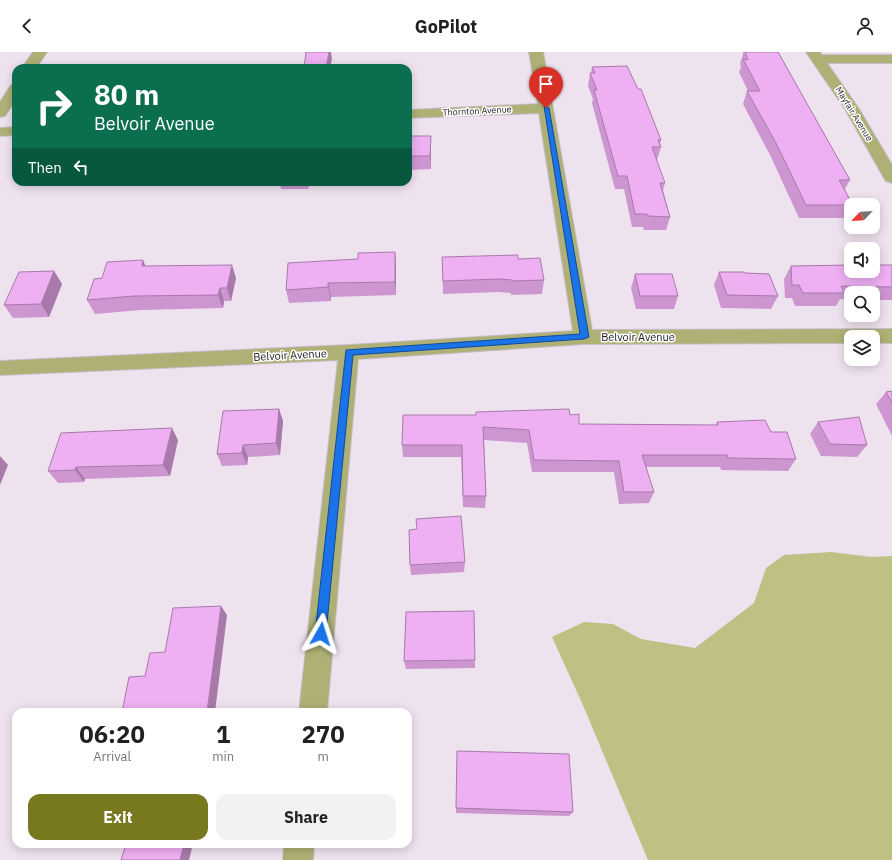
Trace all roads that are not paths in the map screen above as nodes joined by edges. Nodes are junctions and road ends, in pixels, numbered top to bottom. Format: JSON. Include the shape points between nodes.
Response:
{"nodes":[{"id":1,"x":40,"y":52,"type":"edge"},
{"id":2,"x":536,"y":52,"type":"edge"},
{"id":3,"x":816,"y":55,"type":"edge"},
{"id":4,"x":892,"y":59,"type":"edge"},
{"id":5,"x":32,"y":64,"type":"edge"},
{"id":6,"x":12,"y":94,"type":"edge"},
{"id":7,"x":546,"y":108,"type":"junction"},
{"id":8,"x":0,"y":113,"type":"edge"},
{"id":9,"x":412,"y":114,"type":"edge"},
{"id":10,"x":12,"y":131,"type":"edge"},
{"id":11,"x":0,"y":132,"type":"edge"},
{"id":12,"x":892,"y":178,"type":"edge"},
{"id":13,"x":892,"y":336,"type":"edge"},
{"id":14,"x":584,"y":337,"type":"junction"},
{"id":15,"x":349,"y":352,"type":"junction"},
{"id":16,"x":0,"y":368,"type":"edge"},
{"id":17,"x":313,"y":708,"type":"edge"},
{"id":18,"x":299,"y":848,"type":"edge"},
{"id":19,"x":298,"y":860,"type":"edge"}],
"edges":[{"from":1,"to":5,"type":"street"},
{"from":2,"to":7,"type":"street"},
{"from":3,"to":4,"type":"street"},
{"from":3,"to":12,"type":"street","name":"Mayfair Avenue","via":[[852,109]]},
{"from":6,"to":8,"type":"street"},
{"from":7,"to":9,"type":"street","name":"Thornton Avenue"},
{"from":7,"to":14,"type":"street"},
{"from":10,"to":11,"type":"street"},
{"from":13,"to":14,"type":"street","name":"Belvoir Avenue"},
{"from":14,"to":15,"type":"street","name":"Belvoir Avenue"},
{"from":15,"to":16,"type":"street","name":"Belvoir Avenue"},
{"from":15,"to":17,"type":"street"},
{"from":18,"to":19,"type":"street"}]}
